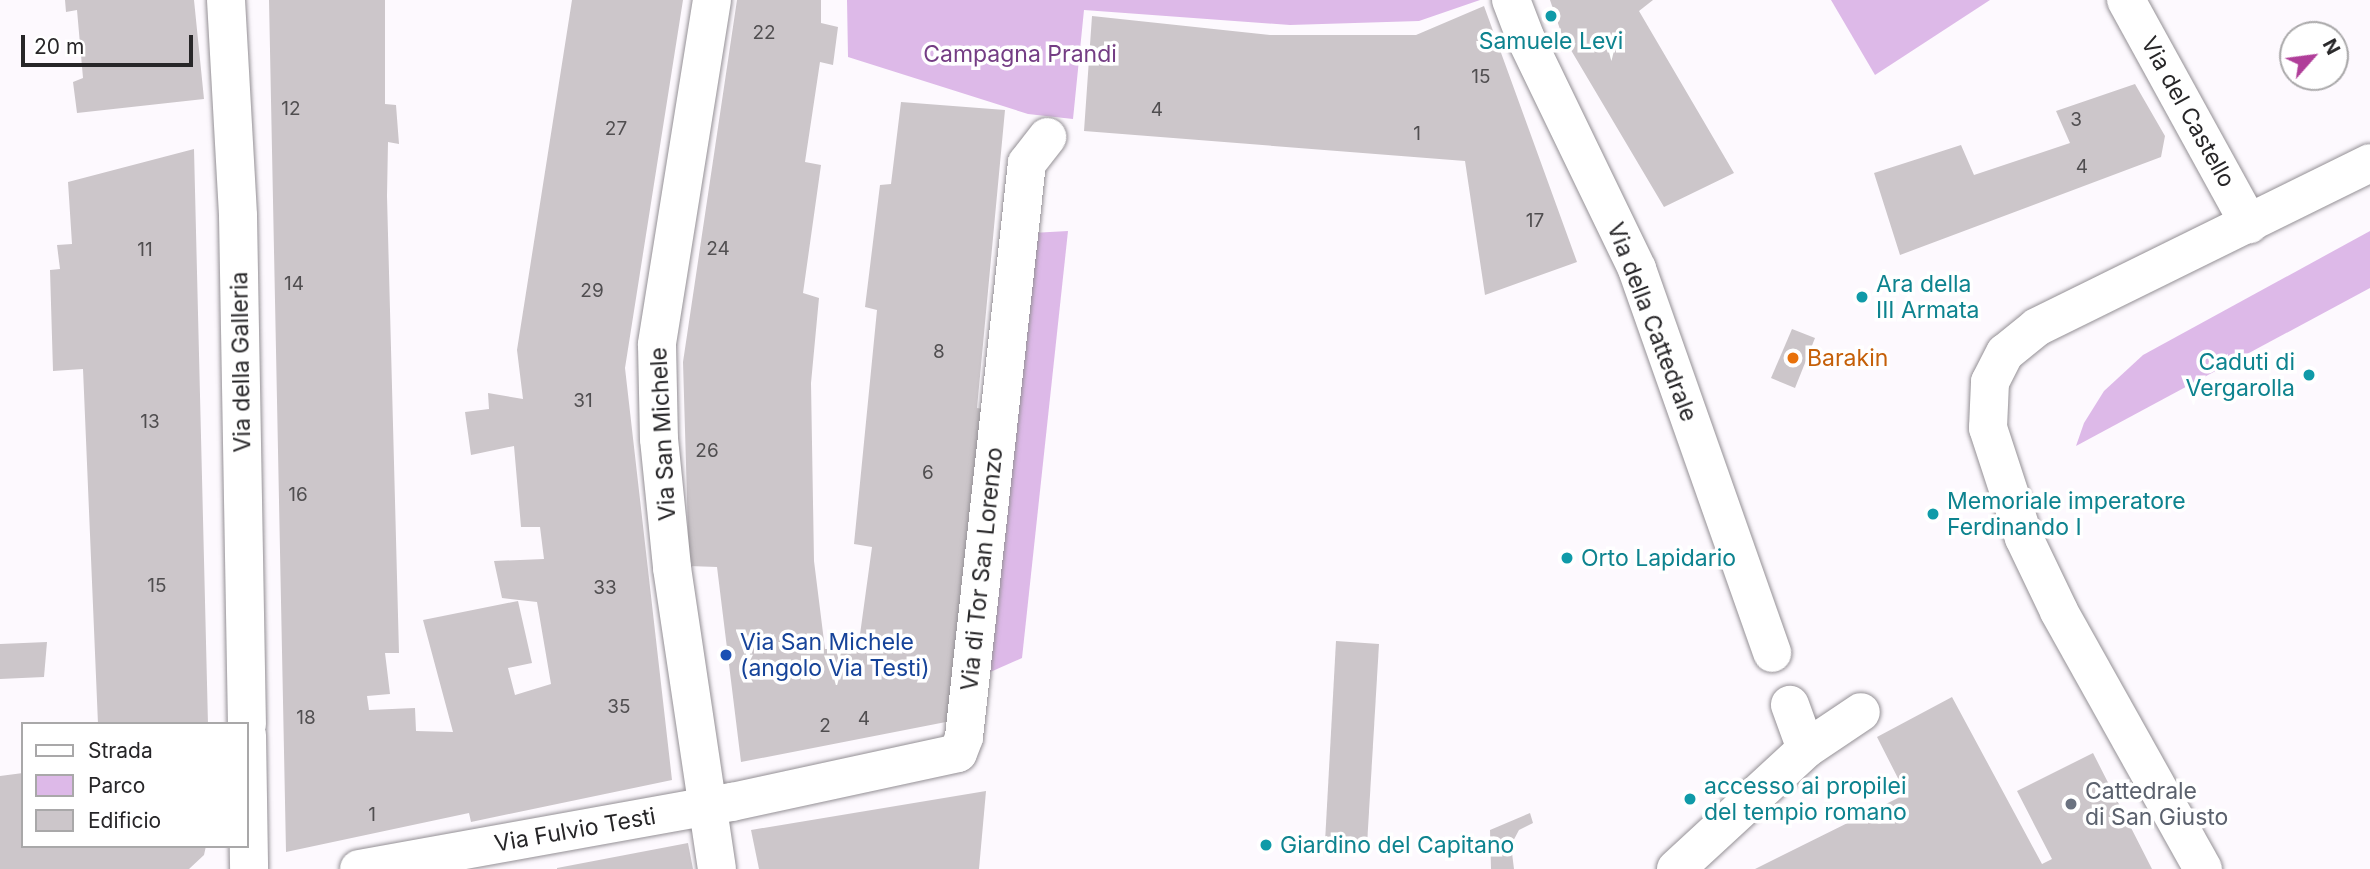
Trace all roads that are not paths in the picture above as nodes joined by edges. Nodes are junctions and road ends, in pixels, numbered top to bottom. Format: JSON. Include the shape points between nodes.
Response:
{"nodes":[{"id":1,"x":226,"y":0,"type":"edge"},
{"id":2,"x":712,"y":0,"type":"edge"},
{"id":3,"x":1511,"y":0,"type":"edge"},
{"id":4,"x":2126,"y":0,"type":"edge"},
{"id":5,"x":1047,"y":137,"type":"dead end"},
{"id":6,"x":2370,"y":163,"type":"edge"},
{"id":7,"x":2249,"y":224,"type":"junction"},
{"id":8,"x":1772,"y":653,"type":"dead end"},
{"id":9,"x":1790,"y":705,"type":"dead end"},
{"id":10,"x":1861,"y":712,"type":"dead end"},
{"id":11,"x":247,"y":722,"type":"edge"},
{"id":12,"x":1806,"y":749,"type":"junction"},
{"id":13,"x":248,"y":802,"type":"edge"},
{"id":14,"x":708,"y":807,"type":"junction"},
{"id":15,"x":249,"y":869,"type":"edge"},
{"id":16,"x":359,"y":869,"type":"edge"},
{"id":17,"x":717,"y":869,"type":"edge"},
{"id":18,"x":1676,"y":869,"type":"edge"},
{"id":19,"x":2203,"y":869,"type":"edge"}],
"edges":[{"from":1,"to":11,"type":"street","name":"Via della Galleria","via":[[238,203]]},
{"from":2,"to":14,"type":"street","name":"Via San Michele","via":[[657,345],[659,439],[672,568]]},
{"from":3,"to":8,"type":"street","name":"Via della Cattedrale","via":[[1637,269]]},
{"from":4,"to":7,"type":"street","name":"Via del Castello"},
{"from":5,"to":14,"type":"street","name":"Via di Tor San Lorenzo","via":[[1027,163],[964,737],[958,753]]},
{"from":6,"to":7,"type":"street"},
{"from":7,"to":19,"type":"street","via":[[2037,327],[2005,353],[1990,382],[1988,428],[2024,538]]},
{"from":9,"to":12,"type":"street"},
{"from":10,"to":12,"type":"street"},
{"from":12,"to":18,"type":"street"},
{"from":13,"to":15,"type":"street"},
{"from":14,"to":16,"type":"street","name":"Via Fulvio Testi"},
{"from":14,"to":17,"type":"street","name":"Via San Michele"}]}
